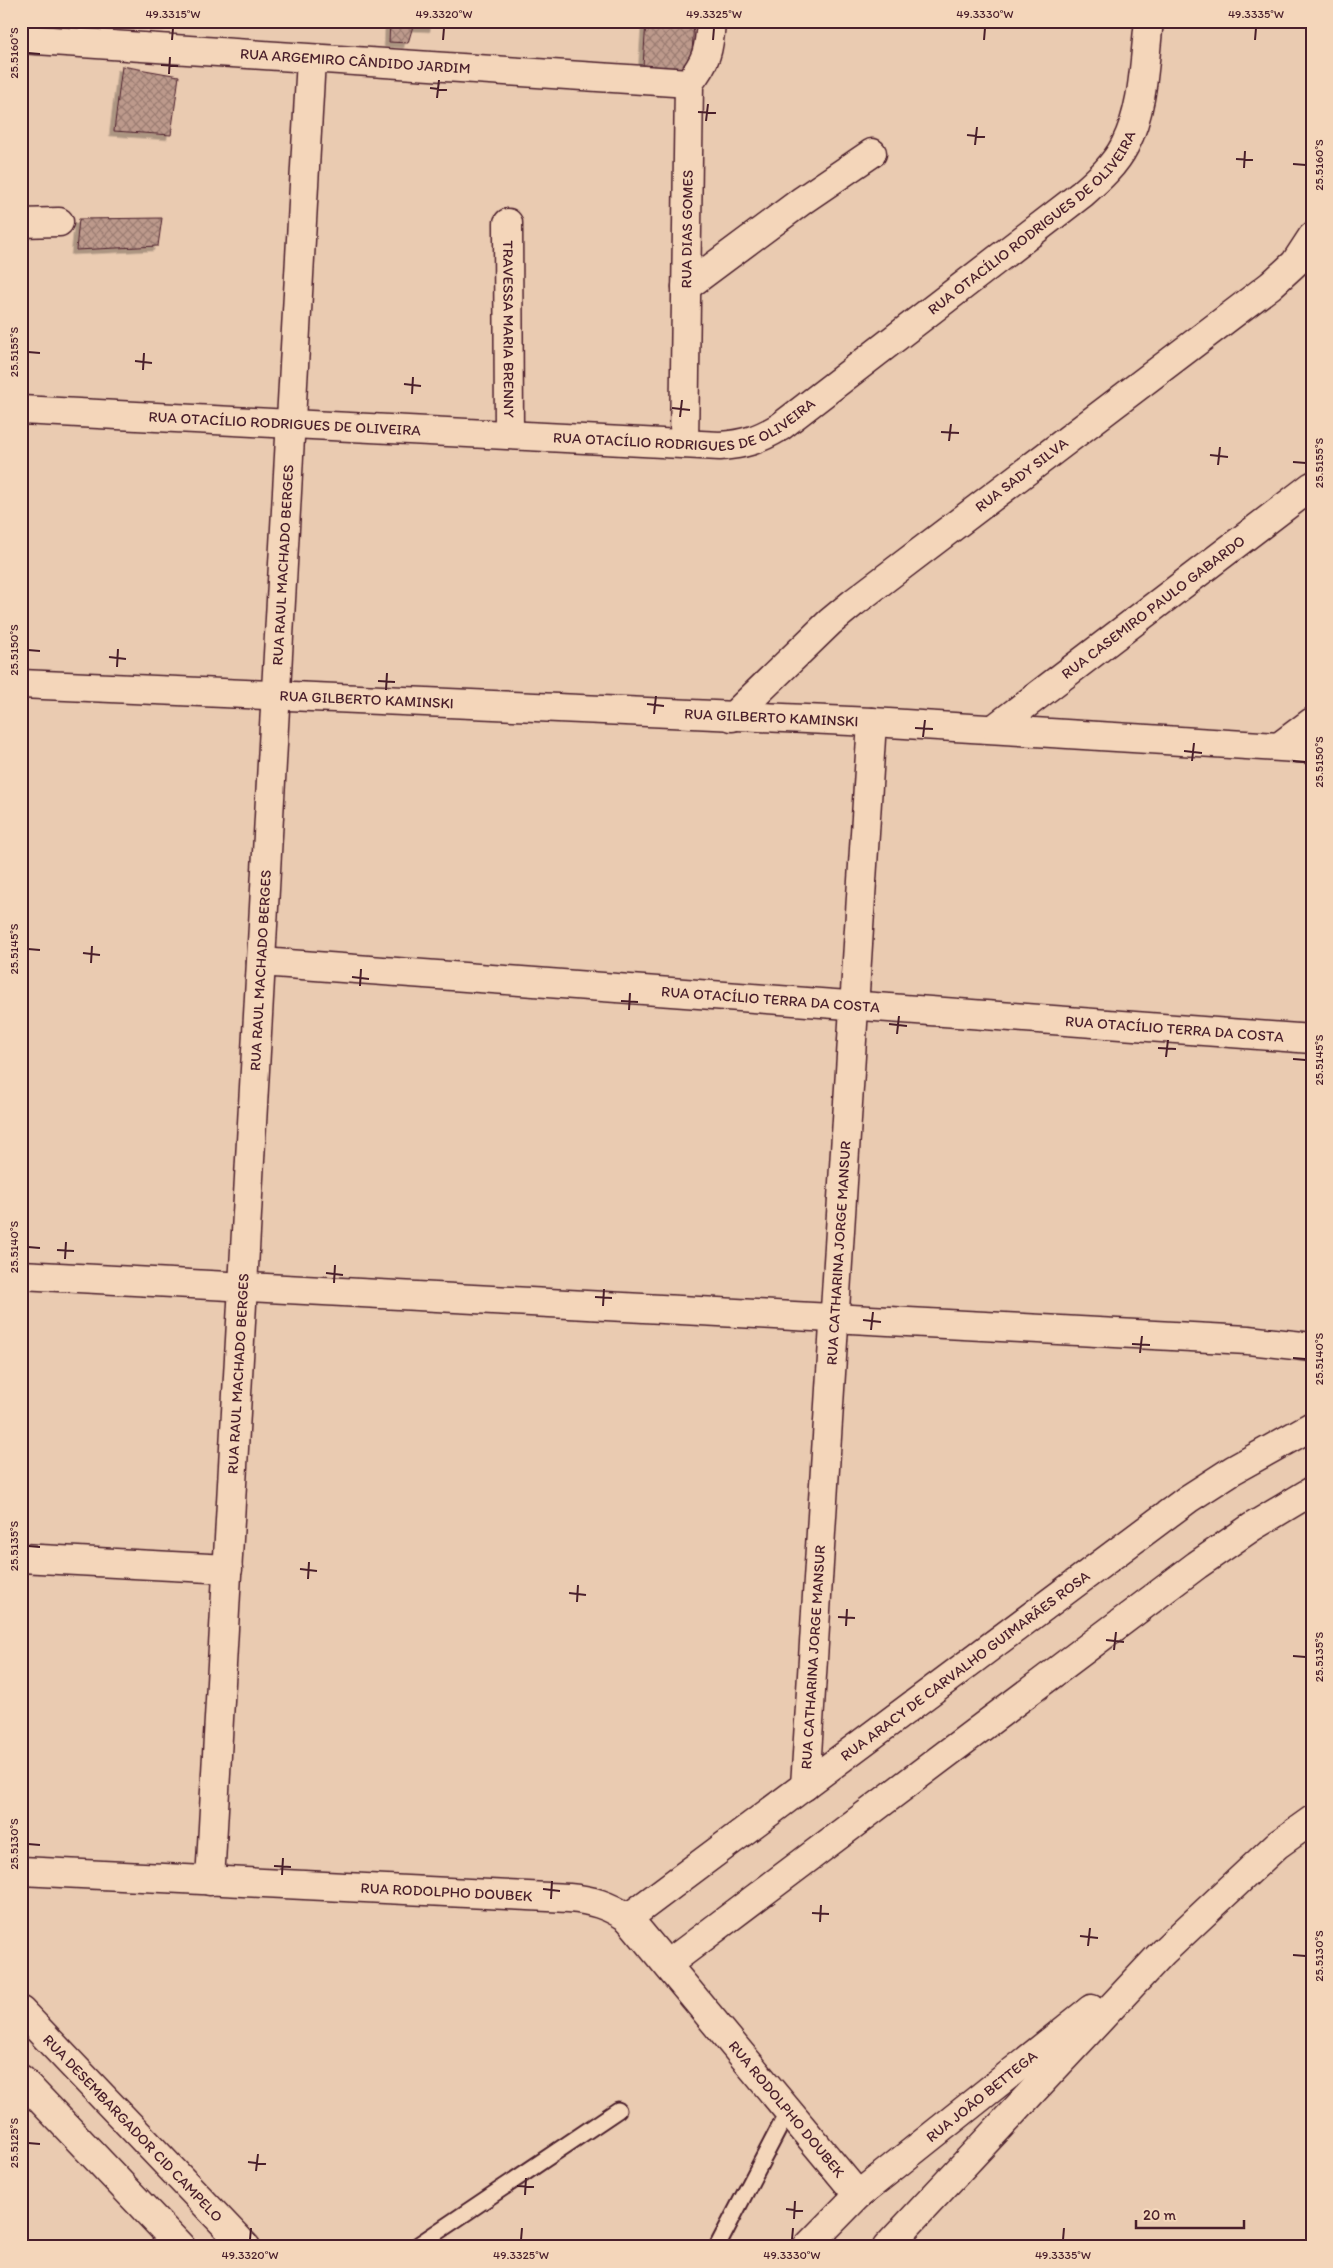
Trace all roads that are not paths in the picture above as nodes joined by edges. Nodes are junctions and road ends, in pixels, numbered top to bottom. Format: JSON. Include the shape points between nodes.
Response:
{"nodes":[{"id":1,"x":711,"y":21,"type":"edge"},
{"id":2,"x":1149,"y":21,"type":"edge"},
{"id":3,"x":21,"y":39,"type":"edge"},
{"id":4,"x":311,"y":59,"type":"junction"},
{"id":5,"x":689,"y":84,"type":"junction"},
{"id":6,"x":872,"y":153,"type":"dead end"},
{"id":7,"x":59,"y":222,"type":"dead end"},
{"id":8,"x":21,"y":223,"type":"edge"},
{"id":9,"x":508,"y":223,"type":"dead end"},
{"id":10,"x":1312,"y":237,"type":"edge"},
{"id":11,"x":686,"y":287,"type":"junction"},
{"id":12,"x":21,"y":410,"type":"edge"},
{"id":13,"x":291,"y":424,"type":"junction"},
{"id":14,"x":509,"y":434,"type":"junction"},
{"id":15,"x":684,"y":444,"type":"junction"},
{"id":16,"x":1312,"y":486,"type":"edge"},
{"id":17,"x":21,"y":684,"type":"edge"},
{"id":18,"x":276,"y":696,"type":"junction"},
{"id":19,"x":732,"y":716,"type":"junction"},
{"id":20,"x":872,"y":722,"type":"junction"},
{"id":21,"x":1312,"y":722,"type":"edge"},
{"id":22,"x":995,"y":728,"type":"junction"},
{"id":23,"x":1280,"y":746,"type":"junction"},
{"id":24,"x":1312,"y":749,"type":"edge"},
{"id":25,"x":261,"y":962,"type":"junction"},
{"id":26,"x":854,"y":1005,"type":"junction"},
{"id":27,"x":1312,"y":1039,"type":"edge"},
{"id":28,"x":21,"y":1275,"type":"edge"},
{"id":29,"x":243,"y":1287,"type":"junction"},
{"id":30,"x":834,"y":1318,"type":"junction"},
{"id":31,"x":1312,"y":1347,"type":"edge"},
{"id":32,"x":1312,"y":1426,"type":"edge"},
{"id":33,"x":1312,"y":1491,"type":"edge"},
{"id":34,"x":21,"y":1558,"type":"edge"},
{"id":35,"x":228,"y":1568,"type":"junction"},
{"id":36,"x":805,"y":1786,"type":"junction"},
{"id":37,"x":1312,"y":1820,"type":"edge"},
{"id":38,"x":21,"y":1871,"type":"edge"},
{"id":39,"x":210,"y":1881,"type":"junction"},
{"id":40,"x":628,"y":1918,"type":"junction"},
{"id":41,"x":1163,"y":1952,"type":"junction"},
{"id":42,"x":668,"y":1964,"type":"junction"},
{"id":43,"x":21,"y":2011,"type":"edge"},
{"id":44,"x":21,"y":2079,"type":"edge"},
{"id":45,"x":618,"y":2110,"type":"dead end"},
{"id":46,"x":788,"y":2111,"type":"junction"},
{"id":47,"x":858,"y":2195,"type":"junction"},
{"id":48,"x":181,"y":2247,"type":"edge"},
{"id":49,"x":246,"y":2247,"type":"edge"},
{"id":50,"x":416,"y":2247,"type":"edge"},
{"id":51,"x":717,"y":2247,"type":"edge"},
{"id":52,"x":807,"y":2247,"type":"edge"},
{"id":53,"x":887,"y":2247,"type":"edge"}],
"edges":[{"from":1,"to":5,"type":"street","via":[[709,46],[703,65]]},
{"from":2,"to":15,"type":"street","name":"RUA OTACÍLIO RODRIGUES DE OLIVEIRA","via":[[1135,118],[1124,146],[1106,172],[1082,194],[780,427],[743,444]]},
{"from":3,"to":4,"type":"street","name":"RUA ARGEMIRO CÂNDIDO JARDIM"},
{"from":4,"to":5,"type":"street","name":"RUA ARGEMIRO CÂNDIDO JARDIM"},
{"from":4,"to":13,"type":"street","name":"RUA RAUL MACHADO BERGES"},
{"from":5,"to":11,"type":"street","name":"RUA DIAS GOMES"},
{"from":6,"to":11,"type":"street"},
{"from":7,"to":8,"type":"street"},
{"from":9,"to":14,"type":"street","name":"TRAVESSA MARIA BRENNY"},
{"from":10,"to":19,"type":"street","name":"RUA SADY SILVA","via":[[1295,262],[1271,285],[853,603]]},
{"from":11,"to":15,"type":"street","name":"RUA DIAS GOMES"},
{"from":12,"to":13,"type":"street","name":"RUA OTACÍLIO RODRIGUES DE OLIVEIRA"},
{"from":13,"to":14,"type":"street","name":"RUA OTACÍLIO RODRIGUES DE OLIVEIRA"},
{"from":13,"to":18,"type":"street","name":"RUA RAUL MACHADO BERGES"},
{"from":14,"to":15,"type":"street","name":"RUA OTACÍLIO RODRIGUES DE OLIVEIRA"},
{"from":16,"to":22,"type":"street","name":"RUA CASEMIRO PAULO GABARDO"},
{"from":17,"to":18,"type":"street","name":"RUA GILBERTO KAMINSKI"},
{"from":18,"to":19,"type":"street","name":"RUA GILBERTO KAMINSKI"},
{"from":18,"to":25,"type":"street","name":"RUA RAUL MACHADO BERGES"},
{"from":19,"to":20,"type":"street","name":"RUA GILBERTO KAMINSKI"},
{"from":20,"to":22,"type":"street","name":"RUA GILBERTO KAMINSKI"},
{"from":20,"to":26,"type":"street","name":"RUA CATHARINA JORGE MANSUR"},
{"from":21,"to":23,"type":"street"},
{"from":22,"to":23,"type":"street","name":"RUA GILBERTO KAMINSKI"},
{"from":23,"to":24,"type":"street","name":"RUA GILBERTO KAMINSKI"},
{"from":25,"to":26,"type":"street","name":"RUA OTACÍLIO TERRA DA COSTA"},
{"from":25,"to":29,"type":"street","name":"RUA RAUL MACHADO BERGES"},
{"from":26,"to":27,"type":"street","name":"RUA OTACÍLIO TERRA DA COSTA"},
{"from":26,"to":30,"type":"street","name":"RUA CATHARINA JORGE MANSUR"},
{"from":28,"to":29,"type":"street"},
{"from":29,"to":30,"type":"street"},
{"from":29,"to":35,"type":"street","name":"RUA RAUL MACHADO BERGES"},
{"from":30,"to":31,"type":"street","via":[[1248,1340]]},
{"from":30,"to":36,"type":"street","name":"RUA CATHARINA JORGE MANSUR"},
{"from":32,"to":36,"type":"street","name":"RUA ARACY DE CARVALHO GUIMARÃES ROSA","via":[[1188,1499]]},
{"from":33,"to":42,"type":"street","via":[[1196,1565]]},
{"from":34,"to":35,"type":"street"},
{"from":35,"to":39,"type":"street","name":"RUA RAUL MACHADO BERGES"},
{"from":36,"to":40,"type":"street","name":"RUA ARACY DE CARVALHO GUIMARÃES ROSA"},
{"from":37,"to":41,"type":"street","name":"RUA JOÃO BETTEGA","via":[[1277,1845]]},
{"from":38,"to":39,"type":"street","name":"RUA RODOLPHO DOUBEK"},
{"from":39,"to":40,"type":"street","name":"RUA RODOLPHO DOUBEK","via":[[591,1900],[610,1906]]},
{"from":40,"to":42,"type":"street","name":"RUA RODOLPHO DOUBEK"},
{"from":41,"to":47,"type":"street","name":"RUA JOÃO BETTEGA"},
{"from":41,"to":53,"type":"street","name":"RUA JOÃO BETTEGA"},
{"from":42,"to":46,"type":"street","name":"RUA RODOLPHO DOUBEK"},
{"from":43,"to":49,"type":"street","name":"RUA DESEMBARGADOR CID CAMPELO"},
{"from":44,"to":48,"type":"street"},
{"from":45,"to":50,"type":"lane"},
{"from":46,"to":47,"type":"street","name":"RUA RODOLPHO DOUBEK"},
{"from":46,"to":51,"type":"lane"},
{"from":47,"to":52,"type":"street","name":"RUA JOÃO BETTEGA"}]}
